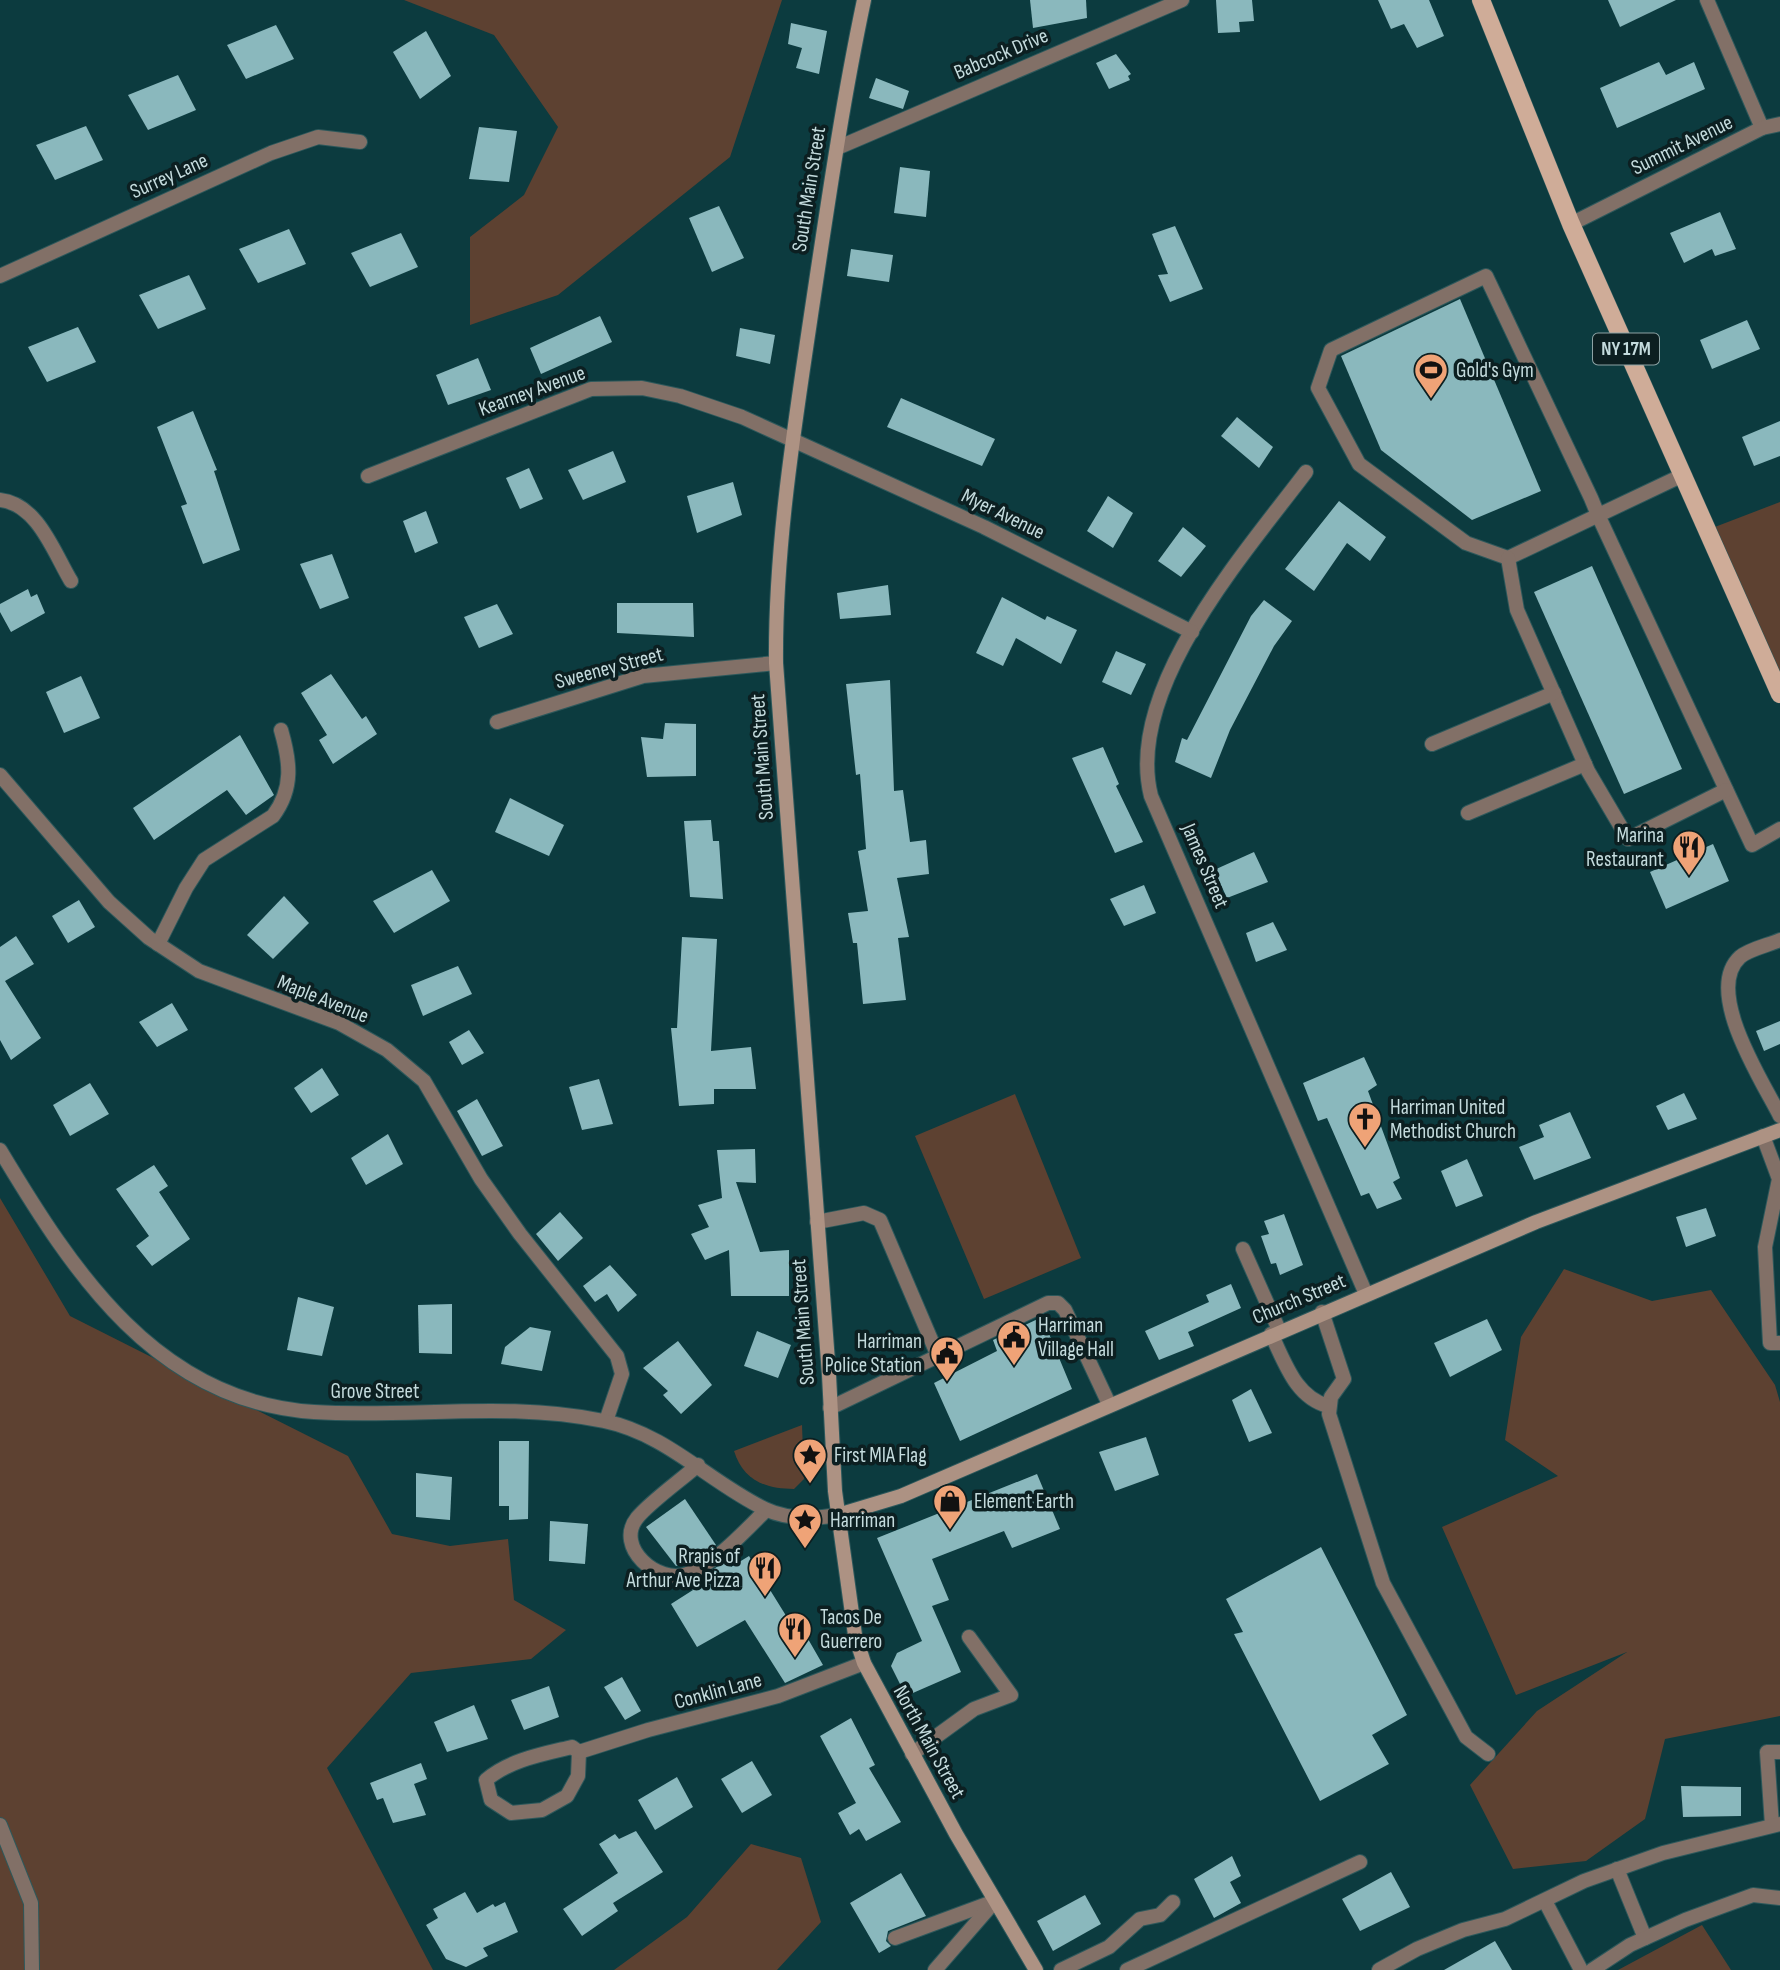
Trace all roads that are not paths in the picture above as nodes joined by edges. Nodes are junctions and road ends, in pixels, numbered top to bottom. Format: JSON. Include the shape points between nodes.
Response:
{"nodes":[{"id":1,"x":864,"y":0,"type":"edge"},
{"id":2,"x":1182,"y":0,"type":"edge"},
{"id":3,"x":1481,"y":0,"type":"edge"},
{"id":4,"x":1707,"y":0,"type":"edge"},
{"id":5,"x":1780,"y":124,"type":"edge"},
{"id":6,"x":1762,"y":128,"type":"junction"},
{"id":7,"x":360,"y":142,"type":"dead end"},
{"id":8,"x":837,"y":148,"type":"junction"},
{"id":9,"x":1571,"y":224,"type":"junction"},
{"id":10,"x":0,"y":276,"type":"edge"},
{"id":11,"x":792,"y":440,"type":"junction"},
{"id":12,"x":1306,"y":472,"type":"dead end"},
{"id":13,"x":1683,"y":475,"type":"junction"},
{"id":14,"x":368,"y":476,"type":"dead end"},
{"id":15,"x":0,"y":500,"type":"edge"},
{"id":16,"x":1598,"y":515,"type":"junction"},
{"id":17,"x":1508,"y":558,"type":"junction"},
{"id":18,"x":71,"y":582,"type":"dead end"},
{"id":19,"x":1192,"y":632,"type":"junction"},
{"id":20,"x":776,"y":663,"type":"junction"},
{"id":21,"x":1554,"y":693,"type":"junction"},
{"id":22,"x":1780,"y":694,"type":"edge"},
{"id":23,"x":498,"y":722,"type":"dead end"},
{"id":24,"x":281,"y":730,"type":"dead end"},
{"id":25,"x":1432,"y":744,"type":"dead end"},
{"id":26,"x":1585,"y":764,"type":"junction"},
{"id":27,"x":0,"y":775,"type":"edge"},
{"id":28,"x":1726,"y":790,"type":"junction"},
{"id":29,"x":1468,"y":813,"type":"dead end"},
{"id":30,"x":1780,"y":829,"type":"edge"},
{"id":31,"x":1780,"y":940,"type":"edge"},
{"id":32,"x":158,"y":944,"type":"junction"},
{"id":33,"x":1780,"y":1116,"type":"edge"},
{"id":34,"x":1780,"y":1130,"type":"edge"},
{"id":35,"x":1763,"y":1136,"type":"junction"},
{"id":36,"x":0,"y":1150,"type":"edge"},
{"id":37,"x":1779,"y":1179,"type":"edge"},
{"id":38,"x":817,"y":1222,"type":"junction"},
{"id":39,"x":1242,"y":1249,"type":"dead end"},
{"id":40,"x":1366,"y":1294,"type":"junction"},
{"id":41,"x":1322,"y":1312,"type":"junction"},
{"id":42,"x":1275,"y":1332,"type":"junction"},
{"id":43,"x":1780,"y":1343,"type":"edge"},
{"id":44,"x":938,"y":1356,"type":"junction"},
{"id":45,"x":1109,"y":1404,"type":"junction"},
{"id":46,"x":1328,"y":1406,"type":"junction"},
{"id":47,"x":830,"y":1408,"type":"junction"},
{"id":48,"x":606,"y":1421,"type":"junction"},
{"id":49,"x":698,"y":1465,"type":"junction"},
{"id":50,"x":766,"y":1510,"type":"junction"},
{"id":51,"x":838,"y":1516,"type":"junction"},
{"id":52,"x":969,"y":1637,"type":"dead end"},
{"id":53,"x":864,"y":1663,"type":"junction"},
{"id":54,"x":579,"y":1752,"type":"junction"},
{"id":55,"x":1780,"y":1752,"type":"edge"},
{"id":56,"x":912,"y":1754,"type":"junction"},
{"id":57,"x":1489,"y":1754,"type":"dead end"},
{"id":58,"x":0,"y":1825,"type":"edge"},
{"id":59,"x":1776,"y":1825,"type":"edge"},
{"id":60,"x":1360,"y":1861,"type":"dead end"},
{"id":61,"x":1617,"y":1869,"type":"junction"},
{"id":62,"x":1780,"y":1898,"type":"edge"},
{"id":63,"x":995,"y":1901,"type":"junction"},
{"id":64,"x":1545,"y":1901,"type":"junction"},
{"id":65,"x":1173,"y":1902,"type":"dead end"},
{"id":66,"x":895,"y":1938,"type":"dead end"},
{"id":67,"x":1646,"y":1938,"type":"junction"},
{"id":68,"x":32,"y":1970,"type":"edge"},
{"id":69,"x":934,"y":1970,"type":"edge"},
{"id":70,"x":1037,"y":1970,"type":"edge"},
{"id":71,"x":1061,"y":1970,"type":"edge"},
{"id":72,"x":1127,"y":1970,"type":"edge"},
{"id":73,"x":1379,"y":1970,"type":"edge"},
{"id":74,"x":1581,"y":1970,"type":"edge"},
{"id":75,"x":1592,"y":1970,"type":"edge"}],
"edges":[{"from":1,"to":8,"type":"street","name":"South Main Street"},
{"from":2,"to":8,"type":"street","name":"Babcock Drive"},
{"from":3,"to":9,"type":"main road","number":"NY 17M"},
{"from":4,"to":6,"type":"street","name":"Summit Avenue"},
{"from":5,"to":6,"type":"street"},
{"from":6,"to":9,"type":"street","name":"Summit Avenue"},
{"from":7,"to":10,"type":"street","name":"Surrey Lane","via":[[318,137],[271,153]]},
{"from":8,"to":11,"type":"street","name":"South Main Street"},
{"from":9,"to":13,"type":"main road","number":"NY 17M"},
{"from":11,"to":14,"type":"street","name":"Kearney Avenue","via":[[680,396],[642,388],[591,389]]},
{"from":11,"to":19,"type":"street","name":"Myer Avenue","via":[[984,527]]},
{"from":11,"to":20,"type":"street","name":"South Main Street","via":[[776,587]]},
{"from":12,"to":19,"type":"street","name":"James Street","via":[[1213,596]]},
{"from":13,"to":16,"type":"street"},
{"from":13,"to":22,"type":"main road","number":"NY 17M"},
{"from":15,"to":18,"type":"street","via":[[18,505],[36,521]]},
{"from":16,"to":17,"type":"street"},
{"from":16,"to":17,"type":"street","via":[[1486,276],[1331,350],[1318,388],[1359,464],[1466,543]]},
{"from":16,"to":28,"type":"street"},
{"from":17,"to":21,"type":"street","via":[[1517,610]]},
{"from":19,"to":40,"type":"street","name":"James Street","via":[[1167,680],[1149,732],[1145,765],[1151,796]]},
{"from":20,"to":23,"type":"street","name":"Sweeney Street","via":[[643,677]]},
{"from":20,"to":38,"type":"street","name":"South Main Street"},
{"from":21,"to":25,"type":"street"},
{"from":21,"to":26,"type":"street"},
{"from":24,"to":32,"type":"street","via":[[290,768],[280,807],[204,860]]},
{"from":26,"to":28,"type":"street","via":[[1628,839]]},
{"from":26,"to":29,"type":"street"},
{"from":27,"to":32,"type":"street","name":"Maple Avenue","via":[[109,902]]},
{"from":28,"to":30,"type":"street","via":[[1752,845]]},
{"from":31,"to":33,"type":"street","via":[[1740,957],[1729,976],[1728,997],[1732,1018]]},
{"from":32,"to":48,"type":"street","name":"Maple Avenue","via":[[199,971],[339,1023],[387,1050],[424,1081],[481,1179],[617,1356],[622,1374]]},
{"from":34,"to":35,"type":"street","name":"Church Street"},
{"from":35,"to":37,"type":"street"},
{"from":35,"to":40,"type":"street","name":"Church Street","via":[[1536,1222]]},
{"from":36,"to":48,"type":"street","name":"Grove Street","via":[[75,1269],[136,1336],[205,1382],[259,1403],[313,1412],[532,1411]]},
{"from":37,"to":43,"type":"street","via":[[1765,1247],[1770,1343]]},
{"from":38,"to":44,"type":"street","via":[[864,1213],[880,1220]]},
{"from":38,"to":47,"type":"street","name":"South Main Street"},
{"from":39,"to":42,"type":"street"},
{"from":40,"to":41,"type":"street","name":"Church Street"},
{"from":41,"to":42,"type":"street","name":"Church Street"},
{"from":41,"to":46,"type":"street","via":[[1344,1379]]},
{"from":42,"to":45,"type":"street","name":"Church Street"},
{"from":42,"to":46,"type":"street","via":[[1299,1389],[1314,1402]]},
{"from":44,"to":45,"type":"street","via":[[1048,1303],[1058,1303]]},
{"from":44,"to":47,"type":"street"},
{"from":45,"to":51,"type":"street","name":"Church Street","via":[[901,1496]]},
{"from":46,"to":57,"type":"street","via":[[1383,1583],[1466,1737]]},
{"from":47,"to":51,"type":"street","name":"South Main Street"},
{"from":48,"to":49,"type":"street","name":"Grove Street","via":[[664,1443]]},
{"from":49,"to":50,"type":"street","name":"Grove Street"},
{"from":49,"to":50,"type":"street","via":[[636,1519],[631,1545],[655,1571],[669,1577],[686,1574]]},
{"from":50,"to":51,"type":"street","name":"Grove Street","via":[[810,1520]]},
{"from":51,"to":53,"type":"street","name":"North Main Street","via":[[855,1635]]},
{"from":52,"to":56,"type":"street","via":[[1011,1695],[974,1709]]},
{"from":53,"to":54,"type":"street","name":"Conklin Lane","via":[[778,1696]]},
{"from":53,"to":56,"type":"street","name":"North Main Street"},
{"from":54,"to":54,"type":"street","name":"Conklin Lane","via":[[578,1776],[566,1796],[542,1810],[511,1813],[491,1800],[486,1780],[496,1771],[572,1747]]},
{"from":55,"to":59,"type":"street","via":[[1767,1752]]},
{"from":56,"to":63,"type":"street","name":"North Main Street"},
{"from":58,"to":68,"type":"street","via":[[32,1903]]},
{"from":59,"to":61,"type":"street","via":[[1675,1849]]},
{"from":60,"to":72,"type":"street"},
{"from":61,"to":64,"type":"street"},
{"from":61,"to":67,"type":"street"},
{"from":62,"to":67,"type":"street","via":[[1753,1895]]},
{"from":63,"to":66,"type":"street"},
{"from":63,"to":69,"type":"street"},
{"from":63,"to":70,"type":"street","name":"North Main Street"},
{"from":64,"to":73,"type":"street","via":[[1429,1944]]},
{"from":64,"to":74,"type":"street"},
{"from":65,"to":71,"type":"street","via":[[1160,1915],[1140,1919],[1110,1947]]},
{"from":67,"to":75,"type":"street"}]}
